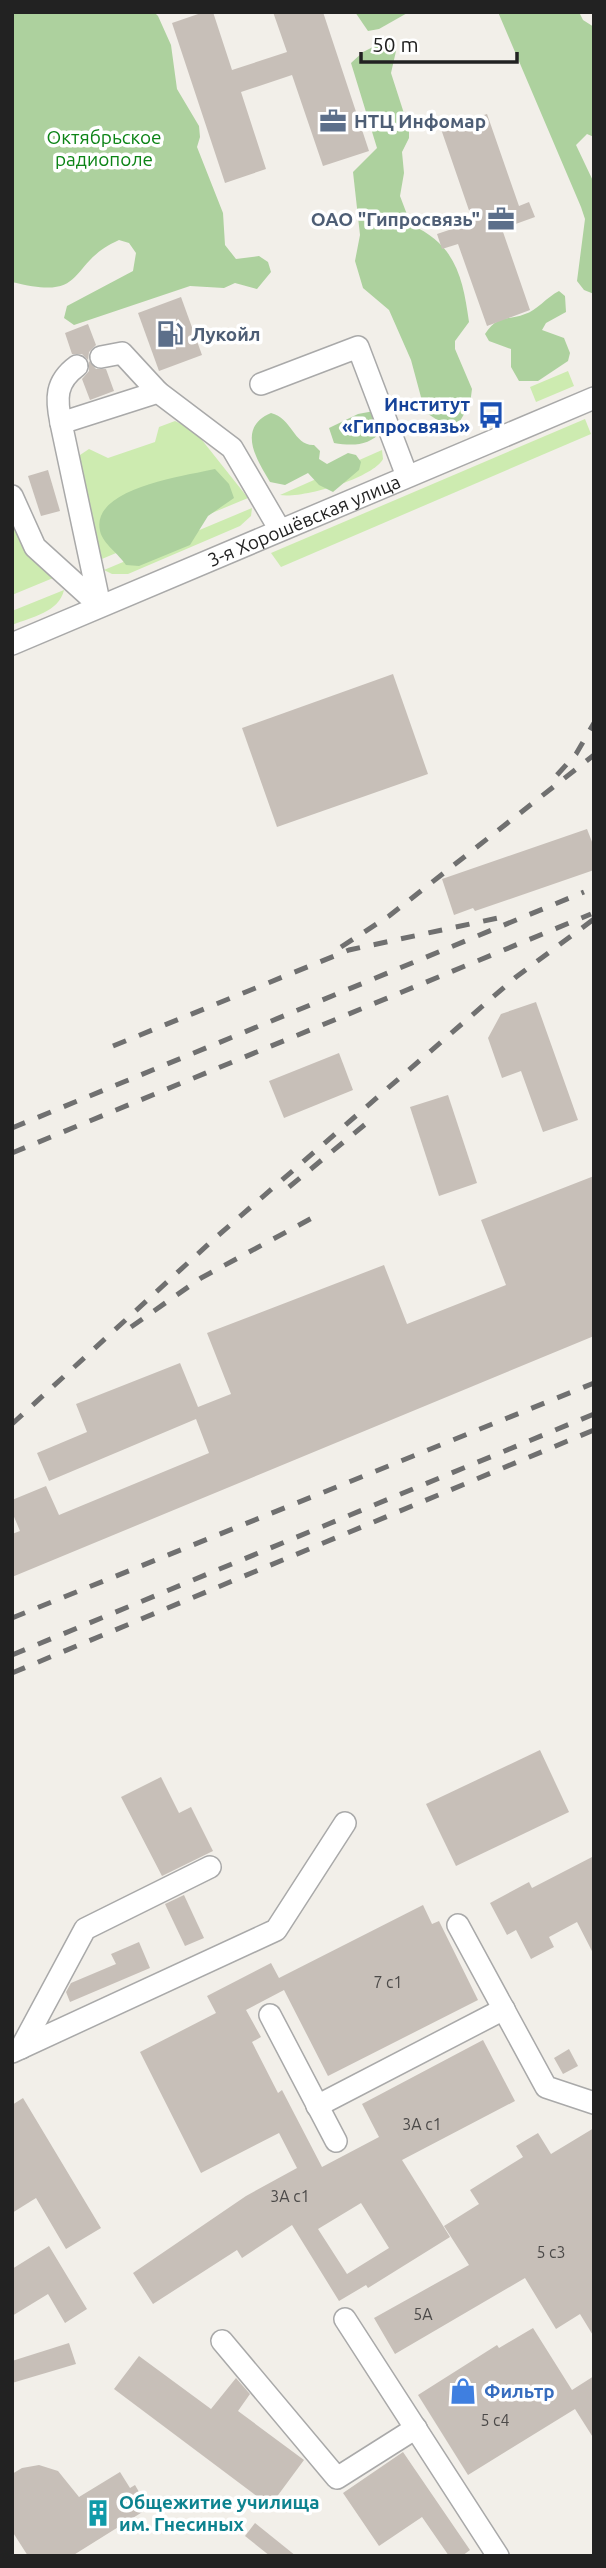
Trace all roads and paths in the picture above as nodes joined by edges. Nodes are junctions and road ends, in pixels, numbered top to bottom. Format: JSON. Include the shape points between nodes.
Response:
{"nodes":[{"id":1,"x":101,"y":357,"type":"dead end"},
{"id":2,"x":77,"y":366,"type":"dead end"},
{"id":3,"x":261,"y":384,"type":"dead end"},
{"id":4,"x":158,"y":392,"type":"junction"},
{"id":5,"x":594,"y":398,"type":"edge"},
{"id":6,"x":61,"y":423,"type":"junction"},
{"id":7,"x":407,"y":476,"type":"junction"},
{"id":8,"x":12,"y":496,"type":"edge"},
{"id":9,"x":280,"y":530,"type":"junction"},
{"id":10,"x":100,"y":606,"type":"junction"},
{"id":11,"x":12,"y":644,"type":"edge"},
{"id":12,"x":345,"y":1823,"type":"dead end"},
{"id":13,"x":210,"y":1867,"type":"dead end"},
{"id":14,"x":458,"y":1925,"type":"dead end"},
{"id":15,"x":504,"y":2009,"type":"junction"},
{"id":16,"x":270,"y":2015,"type":"dead end"},
{"id":17,"x":16,"y":2050,"type":"edge"},
{"id":18,"x":594,"y":2104,"type":"edge"},
{"id":19,"x":317,"y":2106,"type":"junction"},
{"id":20,"x":336,"y":2141,"type":"dead end"},
{"id":21,"x":345,"y":2319,"type":"dead end"},
{"id":22,"x":222,"y":2341,"type":"dead end"},
{"id":23,"x":415,"y":2427,"type":"junction"},
{"id":24,"x":498,"y":2556,"type":"edge"}],
"edges":[{"from":1,"to":4,"type":"street","via":[[122,353]]},
{"from":2,"to":6,"type":"street","via":[[59,387],[56,398]]},
{"from":3,"to":7,"type":"street","via":[[359,347]]},
{"from":4,"to":6,"type":"street"},
{"from":4,"to":9,"type":"street","via":[[232,448]]},
{"from":5,"to":7,"type":"street","name":"3-я Хорошёвская улица"},
{"from":6,"to":10,"type":"street"},
{"from":7,"to":9,"type":"street","name":"3-я Хорошёвская улица"},
{"from":8,"to":10,"type":"street","via":[[35,547]]},
{"from":9,"to":10,"type":"street","name":"3-я Хорошёвская улица"},
{"from":10,"to":11,"type":"street","name":"3-я Хорошёвская улица"},
{"from":12,"to":17,"type":"street","via":[[276,1930]]},
{"from":13,"to":17,"type":"street","via":[[85,1929]]},
{"from":14,"to":15,"type":"street"},
{"from":15,"to":18,"type":"street","via":[[546,2087]]},
{"from":15,"to":19,"type":"street"},
{"from":16,"to":19,"type":"street"},
{"from":19,"to":20,"type":"street"},
{"from":21,"to":23,"type":"street"},
{"from":22,"to":23,"type":"street","via":[[337,2478]]},
{"from":23,"to":24,"type":"street"}]}
